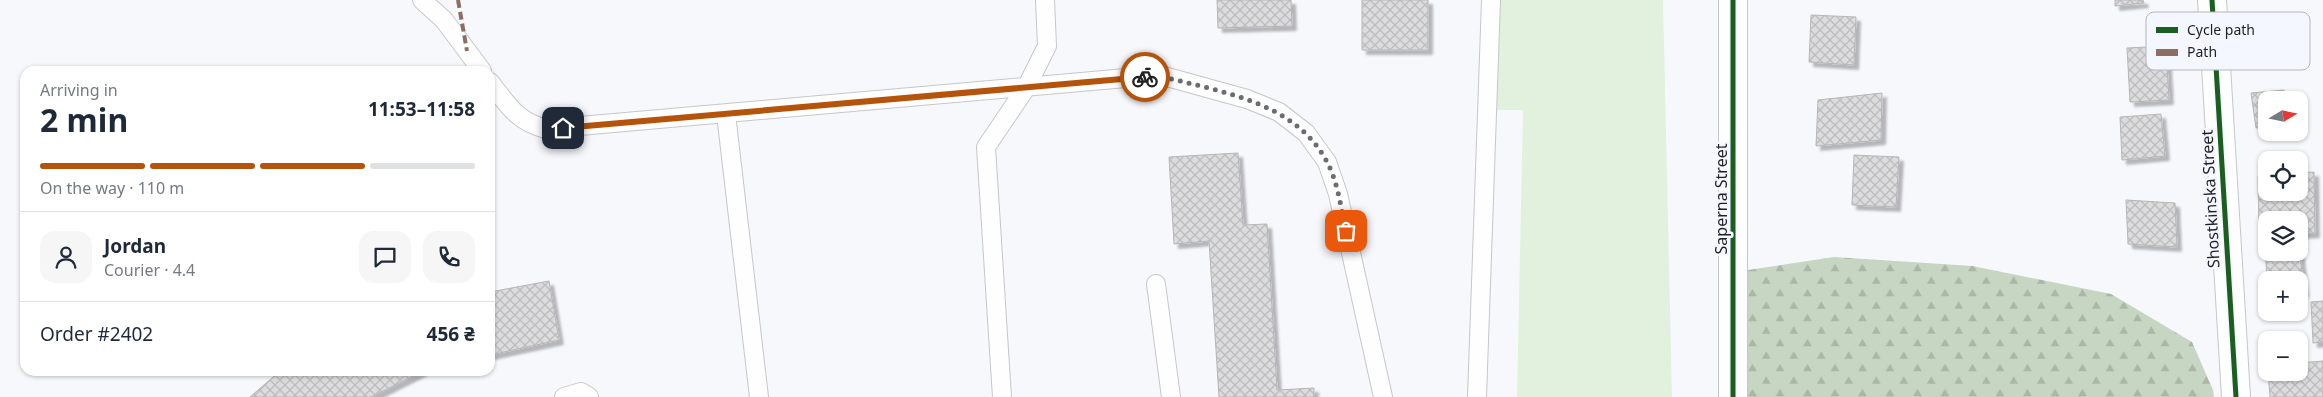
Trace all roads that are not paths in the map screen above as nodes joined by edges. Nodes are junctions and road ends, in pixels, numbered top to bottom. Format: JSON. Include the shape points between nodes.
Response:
{"nodes":[{"id":1,"x":422,"y":0,"type":"edge"},
{"id":2,"x":1045,"y":0,"type":"edge"},
{"id":3,"x":1491,"y":0,"type":"edge"},
{"id":4,"x":1733,"y":0,"type":"edge"},
{"id":5,"x":478,"y":66,"type":"edge"},
{"id":6,"x":2216,"y":70,"type":"edge"},
{"id":7,"x":1026,"y":88,"type":"junction"},
{"id":8,"x":495,"y":89,"type":"edge"},
{"id":9,"x":726,"y":114,"type":"junction"},
{"id":10,"x":1156,"y":284,"type":"dead end"},
{"id":11,"x":564,"y":397,"type":"edge"},
{"id":12,"x":589,"y":397,"type":"edge"},
{"id":13,"x":759,"y":397,"type":"edge"},
{"id":14,"x":1002,"y":397,"type":"edge"},
{"id":15,"x":1171,"y":397,"type":"edge"},
{"id":16,"x":1383,"y":397,"type":"edge"},
{"id":17,"x":1477,"y":397,"type":"edge"},
{"id":18,"x":1734,"y":397,"type":"edge"},
{"id":19,"x":2236,"y":397,"type":"edge"}],
"edges":[{"from":1,"to":5,"type":"lane","via":[[444,20]]},
{"from":2,"to":7,"type":"lane","via":[[1047,46]]},
{"from":3,"to":17,"type":"lane"},
{"from":4,"to":18,"type":"street","name":"Saperna Street"},
{"from":6,"to":19,"type":"street","name":"Shostkinska Street"},
{"from":7,"to":9,"type":"lane"},
{"from":7,"to":14,"type":"lane","via":[[986,147]]},
{"from":7,"to":16,"type":"lane","via":[[1160,76],[1247,99],[1279,112],[1306,133],[1327,162],[1338,194]]},
{"from":8,"to":9,"type":"lane","via":[[515,115],[546,129]]},
{"from":9,"to":13,"type":"lane"},
{"from":10,"to":15,"type":"lane"},
{"from":11,"to":12,"type":"lane","via":[[581,392]]}]}
